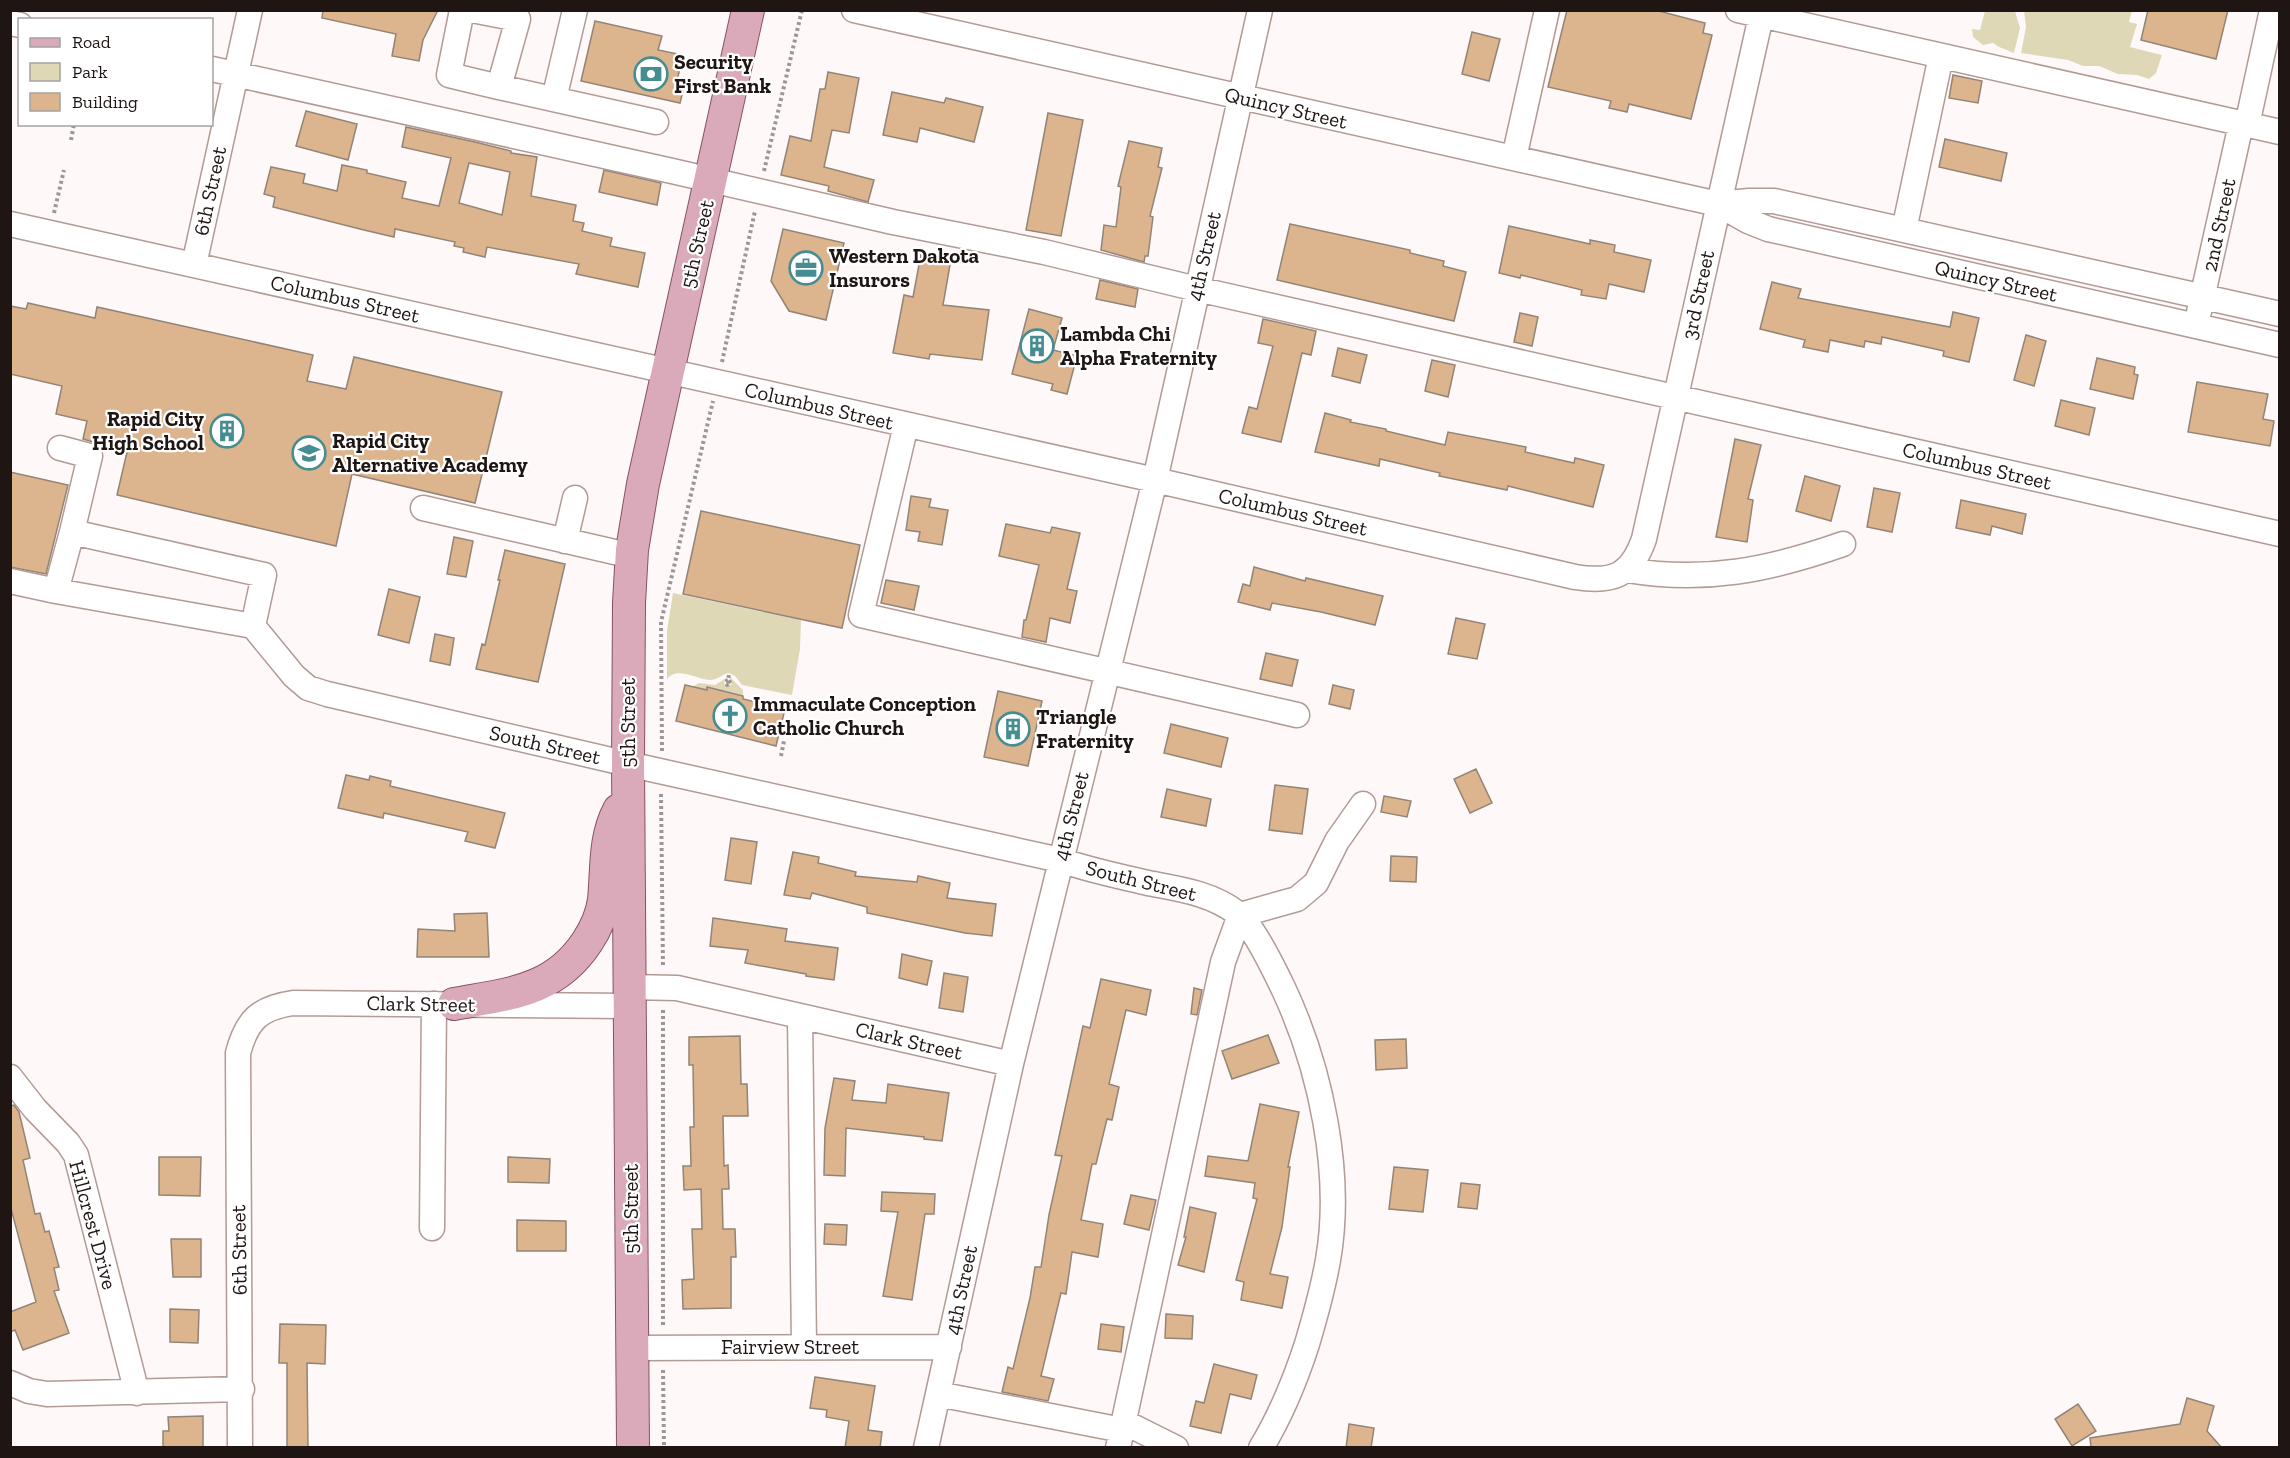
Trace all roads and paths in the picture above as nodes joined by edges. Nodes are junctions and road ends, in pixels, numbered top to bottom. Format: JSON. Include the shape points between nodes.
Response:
{"nodes":[{"id":1,"x":250,"y":10,"type":"edge"},
{"id":2,"x":462,"y":10,"type":"edge"},
{"id":3,"x":472,"y":10,"type":"edge"},
{"id":4,"x":574,"y":10,"type":"edge"},
{"id":5,"x":748,"y":10,"type":"edge"},
{"id":6,"x":802,"y":10,"type":"edge"},
{"id":7,"x":854,"y":10,"type":"edge"},
{"id":8,"x":1260,"y":10,"type":"edge"},
{"id":9,"x":1547,"y":10,"type":"edge"},
{"id":10,"x":2272,"y":10,"type":"edge"},
{"id":11,"x":1750,"y":13,"type":"edge"},
{"id":12,"x":1941,"y":56,"type":"junction"},
{"id":13,"x":213,"y":69,"type":"edge"},
{"id":14,"x":236,"y":74,"type":"junction"},
{"id":15,"x":499,"y":87,"type":"junction"},
{"id":16,"x":1240,"y":98,"type":"junction"},
{"id":17,"x":554,"y":99,"type":"junction"},
{"id":18,"x":656,"y":122,"type":"dead end"},
{"id":19,"x":2244,"y":124,"type":"junction"},
{"id":20,"x":74,"y":126,"type":"edge"},
{"id":21,"x":2280,"y":132,"type":"edge"},
{"id":22,"x":71,"y":140,"type":"dead end"},
{"id":23,"x":1514,"y":158,"type":"junction"},
{"id":24,"x":64,"y":170,"type":"dead end"},
{"id":25,"x":712,"y":180,"type":"junction"},
{"id":26,"x":759,"y":191,"type":"junction"},
{"id":27,"x":1718,"y":204,"type":"junction"},
{"id":28,"x":53,"y":214,"type":"dead end"},
{"id":29,"x":10,"y":224,"type":"edge"},
{"id":30,"x":1904,"y":230,"type":"junction"},
{"id":31,"x":194,"y":265,"type":"junction"},
{"id":32,"x":1197,"y":289,"type":"junction"},
{"id":33,"x":2203,"y":297,"type":"junction"},
{"id":34,"x":2280,"y":314,"type":"edge"},
{"id":35,"x":2196,"y":327,"type":"junction"},
{"id":36,"x":2280,"y":345,"type":"edge"},
{"id":37,"x":668,"y":371,"type":"junction"},
{"id":38,"x":717,"y":382,"type":"junction"},
{"id":39,"x":1675,"y":398,"type":"junction"},
{"id":40,"x":906,"y":425,"type":"junction"},
{"id":41,"x":60,"y":448,"type":"dead end"},
{"id":42,"x":1155,"y":480,"type":"junction"},
{"id":43,"x":575,"y":498,"type":"dead end"},
{"id":44,"x":423,"y":508,"type":"dead end"},
{"id":45,"x":72,"y":532,"type":"junction"},
{"id":46,"x":2280,"y":534,"type":"edge"},
{"id":47,"x":565,"y":541,"type":"junction"},
{"id":48,"x":1843,"y":544,"type":"dead end"},
{"id":49,"x":632,"y":556,"type":"junction"},
{"id":50,"x":1627,"y":570,"type":"junction"},
{"id":51,"x":10,"y":581,"type":"edge"},
{"id":52,"x":56,"y":591,"type":"junction"},
{"id":53,"x":253,"y":626,"type":"junction"},
{"id":54,"x":1108,"y":673,"type":"junction"},
{"id":55,"x":1297,"y":715,"type":"dead end"},
{"id":56,"x":784,"y":741,"type":"dead end"},
{"id":57,"x":782,"y":756,"type":"dead end"},
{"id":58,"x":663,"y":772,"type":"junction"},
{"id":59,"x":628,"y":779,"type":"junction"},
{"id":60,"x":1362,"y":804,"type":"dead end"},
{"id":61,"x":1060,"y":860,"type":"junction"},
{"id":62,"x":1240,"y":915,"type":"junction"},
{"id":63,"x":663,"y":988,"type":"junction"},
{"id":64,"x":630,"y":997,"type":"junction"},
{"id":65,"x":444,"y":1004,"type":"junction"},
{"id":66,"x":800,"y":1016,"type":"junction"},
{"id":67,"x":238,"y":1053,"type":"joint"},
{"id":68,"x":1011,"y":1064,"type":"junction"},
{"id":69,"x":10,"y":1077,"type":"edge"},
{"id":70,"x":432,"y":1228,"type":"dead end"},
{"id":71,"x":804,"y":1347,"type":"junction"},
{"id":72,"x":948,"y":1347,"type":"junction"},
{"id":73,"x":632,"y":1348,"type":"junction"},
{"id":74,"x":663,"y":1348,"type":"junction"},
{"id":75,"x":10,"y":1383,"type":"edge"},
{"id":76,"x":242,"y":1389,"type":"junction"},
{"id":77,"x":137,"y":1393,"type":"junction"},
{"id":78,"x":938,"y":1394,"type":"junction"},
{"id":79,"x":1121,"y":1433,"type":"edge"},
{"id":80,"x":240,"y":1448,"type":"edge"},
{"id":81,"x":633,"y":1448,"type":"edge"},
{"id":82,"x":664,"y":1448,"type":"edge"},
{"id":83,"x":926,"y":1448,"type":"edge"},
{"id":84,"x":1176,"y":1448,"type":"edge"},
{"id":85,"x":1261,"y":1448,"type":"edge"}],
"edges":[{"from":1,"to":14,"type":"street","name":"6th Street"},
{"from":2,"to":15,"type":"street","via":[[449,75]]},
{"from":3,"to":15,"type":"street","via":[[518,19]]},
{"from":4,"to":17,"type":"street"},
{"from":5,"to":25,"type":"main road","name":"5th Street"},
{"from":6,"to":26,"type":"path"},
{"from":7,"to":16,"type":"street","name":"Quincy Street"},
{"from":8,"to":16,"type":"street","name":"4th Street"},
{"from":9,"to":23,"type":"street"},
{"from":10,"to":19,"type":"street","name":"2nd Street"},
{"from":11,"to":12,"type":"street"},
{"from":11,"to":27,"type":"street","name":"3rd Street"},
{"from":12,"to":19,"type":"street"},
{"from":12,"to":30,"type":"street"},
{"from":13,"to":14,"type":"street","name":"Columbus Street"},
{"from":14,"to":25,"type":"street","name":"Columbus Street"},
{"from":14,"to":31,"type":"street","name":"6th Street"},
{"from":15,"to":17,"type":"street"},
{"from":16,"to":23,"type":"street","name":"Quincy Street"},
{"from":16,"to":32,"type":"street","name":"4th Street"},
{"from":17,"to":18,"type":"street"},
{"from":19,"to":21,"type":"street"},
{"from":19,"to":33,"type":"street","name":"2nd Street"},
{"from":20,"to":22,"type":"path"},
{"from":23,"to":27,"type":"street","name":"Quincy Street"},
{"from":24,"to":28,"type":"path"},
{"from":25,"to":26,"type":"street","name":"Columbus Street"},
{"from":25,"to":37,"type":"main road","name":"5th Street"},
{"from":26,"to":32,"type":"street","name":"Columbus Street"},
{"from":26,"to":38,"type":"path"},
{"from":27,"to":30,"type":"street","name":"Quincy Street","via":[[1774,201]]},
{"from":27,"to":35,"type":"street","name":"Quincy Street","via":[[1768,229]]},
{"from":27,"to":39,"type":"street","name":"3rd Street"},
{"from":29,"to":31,"type":"street","name":"Columbus Street"},
{"from":30,"to":33,"type":"street","name":"Quincy Street"},
{"from":31,"to":37,"type":"street","name":"Columbus Street"},
{"from":32,"to":39,"type":"street","name":"Columbus Street"},
{"from":32,"to":42,"type":"street","name":"4th Street"},
{"from":33,"to":34,"type":"street","name":"Quincy Street"},
{"from":33,"to":35,"type":"street","name":"2nd Street"},
{"from":35,"to":36,"type":"street","name":"Quincy Street"},
{"from":37,"to":38,"type":"street","name":"Columbus Street"},
{"from":37,"to":49,"type":"main road","name":"5th Street"},
{"from":38,"to":40,"type":"street","name":"Columbus Street"},
{"from":38,"to":58,"type":"path","via":[[662,622]]},
{"from":39,"to":46,"type":"street","name":"Columbus Street"},
{"from":39,"to":50,"type":"street","name":"3rd Street","via":[[1644,538]]},
{"from":40,"to":42,"type":"street","name":"Columbus Street"},
{"from":40,"to":54,"type":"street","via":[[861,615]]},
{"from":41,"to":45,"type":"street","via":[[90,456]]},
{"from":42,"to":50,"type":"street","name":"Columbus Street","via":[[1575,577],[1607,577]]},
{"from":42,"to":54,"type":"street","name":"4th Street"},
{"from":43,"to":47,"type":"street"},
{"from":44,"to":47,"type":"street"},
{"from":45,"to":52,"type":"street"},
{"from":45,"to":53,"type":"street","via":[[264,575]]},
{"from":47,"to":49,"type":"street"},
{"from":48,"to":50,"type":"street","via":[[1770,567],[1732,574],[1695,577]]},
{"from":49,"to":59,"type":"main road","name":"5th Street"},
{"from":51,"to":52,"type":"street"},
{"from":52,"to":53,"type":"street"},
{"from":53,"to":59,"type":"street","name":"South Street","via":[[308,688]]},
{"from":54,"to":55,"type":"street"},
{"from":54,"to":61,"type":"street","name":"4th Street"},
{"from":56,"to":57,"type":"path"},
{"from":58,"to":59,"type":"street","name":"South Street"},
{"from":58,"to":61,"type":"street","name":"South Street"},
{"from":58,"to":63,"type":"path"},
{"from":59,"to":64,"type":"main road","name":"5th Street"},
{"from":59,"to":65,"type":"main road","via":[[608,841],[604,903],[594,932],[580,952],[565,969],[520,992]]},
{"from":60,"to":62,"type":"street","via":[[1316,883],[1297,899]]},
{"from":61,"to":62,"type":"street","name":"South Street","via":[[1092,871],[1198,894],[1223,903]]},
{"from":61,"to":68,"type":"street","name":"4th Street"},
{"from":62,"to":79,"type":"street","via":[[1223,963]]},
{"from":62,"to":85,"type":"street","via":[[1267,956],[1295,1014],[1314,1068],[1330,1153],[1332,1202],[1328,1259],[1314,1320],[1295,1380]]},
{"from":63,"to":64,"type":"street","name":"Clark Street"},
{"from":63,"to":66,"type":"street","name":"Clark Street"},
{"from":63,"to":74,"type":"path"},
{"from":64,"to":65,"type":"street","name":"Clark Street"},
{"from":64,"to":73,"type":"main road","name":"5th Street"},
{"from":65,"to":67,"type":"street","name":"Clark Street","via":[[275,1005],[247,1026]]},
{"from":65,"to":70,"type":"street"},
{"from":66,"to":68,"type":"street","name":"Clark Street"},
{"from":66,"to":71,"type":"street"},
{"from":67,"to":76,"type":"street","name":"6th Street"},
{"from":68,"to":72,"type":"street","name":"4th Street"},
{"from":69,"to":77,"type":"street","name":"Hillcrest Drive","via":[[76,1155]]},
{"from":71,"to":72,"type":"street","name":"Fairview Street"},
{"from":71,"to":74,"type":"street","name":"Fairview Street"},
{"from":72,"to":78,"type":"street","name":"4th Street"},
{"from":73,"to":74,"type":"street","name":"Fairview Street"},
{"from":73,"to":81,"type":"main road","name":"5th Street"},
{"from":74,"to":82,"type":"path"},
{"from":75,"to":77,"type":"street","via":[[47,1394]]},
{"from":76,"to":77,"type":"street"},
{"from":76,"to":80,"type":"street","name":"6th Street"},
{"from":78,"to":79,"type":"street"},
{"from":78,"to":83,"type":"street","name":"4th Street"},
{"from":79,"to":84,"type":"street"}]}
